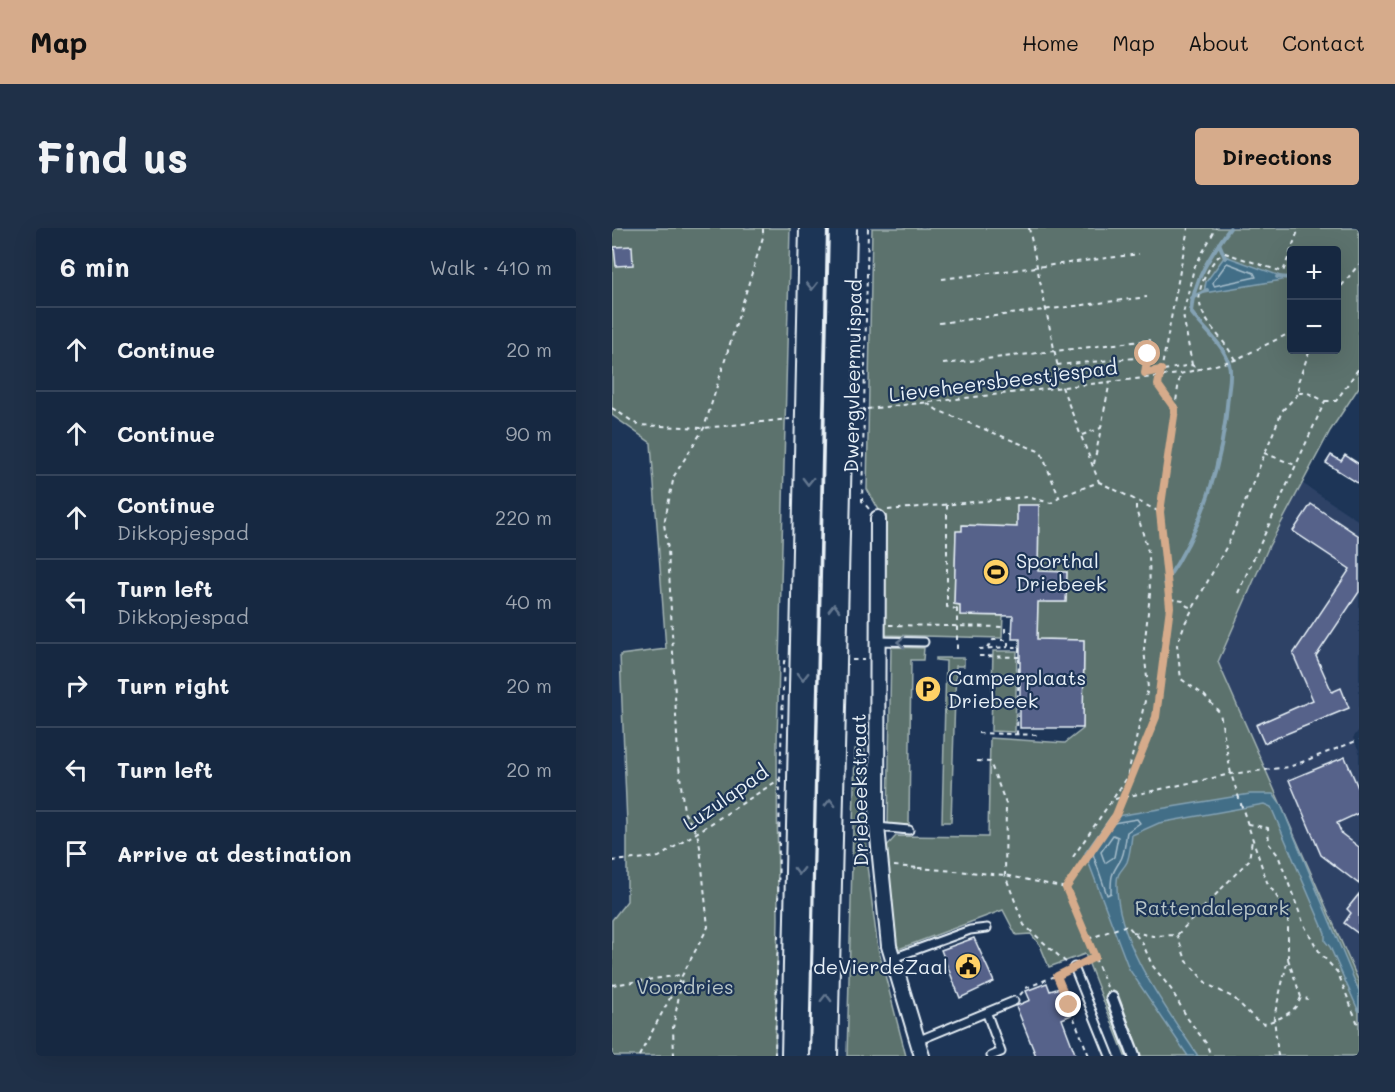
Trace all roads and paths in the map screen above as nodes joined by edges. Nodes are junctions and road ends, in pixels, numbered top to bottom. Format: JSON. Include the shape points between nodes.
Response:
{"nodes":[{"id":1,"x":763,"y":228,"type":"edge"},
{"id":2,"x":813,"y":228,"type":"edge"},
{"id":3,"x":843,"y":228,"type":"edge"},
{"id":4,"x":868,"y":228,"type":"edge"},
{"id":5,"x":1029,"y":228,"type":"edge"},
{"id":6,"x":1188,"y":228,"type":"edge"},
{"id":7,"x":1216,"y":228,"type":"edge"},
{"id":8,"x":1299,"y":228,"type":"edge"},
{"id":9,"x":1139,"y":254,"type":"dead end"},
{"id":10,"x":1359,"y":264,"type":"edge"},
{"id":11,"x":1037,"y":266,"type":"junction"},
{"id":12,"x":942,"y":279,"type":"dead end"},
{"id":13,"x":1341,"y":287,"type":"edge"},
{"id":14,"x":1147,"y":297,"type":"dead end"},
{"id":15,"x":1046,"y":309,"type":"junction"},
{"id":16,"x":939,"y":323,"type":"dead end"},
{"id":17,"x":1287,"y":334,"type":"edge"},
{"id":18,"x":1055,"y":351,"type":"junction"},
{"id":19,"x":1308,"y":354,"type":"edge"},
{"id":20,"x":1148,"y":357,"type":"junction"},
{"id":21,"x":1234,"y":360,"type":"junction"},
{"id":22,"x":943,"y":364,"type":"dead end"},
{"id":23,"x":1057,"y":365,"type":"junction"},
{"id":24,"x":1192,"y":365,"type":"junction"},
{"id":25,"x":1359,"y":368,"type":"edge"},
{"id":26,"x":1198,"y":370,"type":"junction"},
{"id":27,"x":1161,"y":371,"type":"junction"},
{"id":28,"x":1180,"y":374,"type":"junction"},
{"id":29,"x":1145,"y":375,"type":"junction"},
{"id":30,"x":1110,"y":381,"type":"junction"},
{"id":31,"x":1062,"y":387,"type":"junction"},
{"id":32,"x":1299,"y":393,"type":"junction"},
{"id":33,"x":1325,"y":401,"type":"junction"},
{"id":34,"x":927,"y":403,"type":"junction"},
{"id":35,"x":612,"y":408,"type":"edge"},
{"id":36,"x":1175,"y":409,"type":"junction"},
{"id":37,"x":866,"y":410,"type":"junction"},
{"id":38,"x":782,"y":420,"type":"dead end"},
{"id":39,"x":704,"y":428,"type":"junction"},
{"id":40,"x":1101,"y":428,"type":"junction"},
{"id":41,"x":1082,"y":435,"type":"junction"},
{"id":42,"x":1264,"y":453,"type":"junction"},
{"id":43,"x":1093,"y":465,"type":"junction"},
{"id":44,"x":1295,"y":465,"type":"junction"},
{"id":45,"x":1099,"y":482,"type":"junction"},
{"id":46,"x":1059,"y":497,"type":"junction"},
{"id":47,"x":1137,"y":501,"type":"junction"},
{"id":48,"x":947,"y":505,"type":"junction"},
{"id":49,"x":1160,"y":514,"type":"junction"},
{"id":50,"x":878,"y":518,"type":"junction"},
{"id":51,"x":1238,"y":593,"type":"dead end"},
{"id":52,"x":1170,"y":600,"type":"junction"},
{"id":53,"x":957,"y":604,"type":"dead end"},
{"id":54,"x":1193,"y":608,"type":"junction"},
{"id":55,"x":959,"y":610,"type":"junction"},
{"id":56,"x":877,"y":625,"type":"junction"},
{"id":57,"x":957,"y":627,"type":"junction"},
{"id":58,"x":1005,"y":632,"type":"junction"},
{"id":59,"x":1012,"y":632,"type":"dead end"},
{"id":60,"x":1004,"y":640,"type":"junction"},
{"id":61,"x":878,"y":642,"type":"junction"},
{"id":62,"x":924,"y":642,"type":"dead end"},
{"id":63,"x":1008,"y":647,"type":"junction"},
{"id":64,"x":987,"y":648,"type":"junction"},
{"id":65,"x":957,"y":649,"type":"dead end"},
{"id":66,"x":979,"y":649,"type":"dead end"},
{"id":67,"x":979,"y":656,"type":"dead end"},
{"id":68,"x":1019,"y":657,"type":"junction"},
{"id":69,"x":784,"y":661,"type":"dead end"},
{"id":70,"x":978,"y":733,"type":"dead end"},
{"id":71,"x":1017,"y":735,"type":"junction"},
{"id":72,"x":1040,"y":735,"type":"dead end"},
{"id":73,"x":1359,"y":740,"type":"edge"},
{"id":74,"x":977,"y":762,"type":"dead end"},
{"id":75,"x":1231,"y":774,"type":"junction"},
{"id":76,"x":780,"y":779,"type":"junction"},
{"id":77,"x":1126,"y":796,"type":"junction"},
{"id":78,"x":1114,"y":800,"type":"junction"},
{"id":79,"x":1248,"y":824,"type":"junction"},
{"id":80,"x":877,"y":828,"type":"junction"},
{"id":81,"x":909,"y":830,"type":"dead end"},
{"id":82,"x":697,"y":833,"type":"junction"},
{"id":83,"x":1253,"y":838,"type":"junction"},
{"id":84,"x":1074,"y":857,"type":"dead end"},
{"id":85,"x":612,"y":861,"type":"edge"},
{"id":86,"x":879,"y":865,"type":"junction"},
{"id":87,"x":1005,"y":875,"type":"junction"},
{"id":88,"x":1066,"y":888,"type":"junction"},
{"id":89,"x":778,"y":919,"type":"dead end"},
{"id":90,"x":987,"y":928,"type":"dead end"},
{"id":91,"x":778,"y":931,"type":"dead end"},
{"id":92,"x":1133,"y":932,"type":"junction"},
{"id":93,"x":1177,"y":935,"type":"junction"},
{"id":94,"x":1088,"y":939,"type":"junction"},
{"id":95,"x":1095,"y":957,"type":"junction"},
{"id":96,"x":893,"y":958,"type":"junction"},
{"id":97,"x":1288,"y":959,"type":"junction"},
{"id":98,"x":1074,"y":967,"type":"joint"},
{"id":99,"x":682,"y":975,"type":"junction"},
{"id":100,"x":1057,"y":976,"type":"junction"},
{"id":101,"x":612,"y":985,"type":"edge"},
{"id":102,"x":1301,"y":997,"type":"junction"},
{"id":103,"x":1112,"y":998,"type":"joint"},
{"id":104,"x":1308,"y":999,"type":"dead end"},
{"id":105,"x":1014,"y":1001,"type":"joint"},
{"id":106,"x":987,"y":1014,"type":"junction"},
{"id":107,"x":1274,"y":1020,"type":"junction"},
{"id":108,"x":1359,"y":1027,"type":"edge"},
{"id":109,"x":917,"y":1041,"type":"junction"},
{"id":110,"x":639,"y":1056,"type":"edge"},
{"id":111,"x":674,"y":1056,"type":"edge"},
{"id":112,"x":775,"y":1056,"type":"edge"},
{"id":113,"x":795,"y":1056,"type":"edge"},
{"id":114,"x":824,"y":1056,"type":"edge"},
{"id":115,"x":922,"y":1056,"type":"edge"},
{"id":116,"x":991,"y":1056,"type":"edge"},
{"id":117,"x":1089,"y":1056,"type":"edge"},
{"id":118,"x":1110,"y":1056,"type":"edge"},
{"id":119,"x":1134,"y":1056,"type":"edge"},
{"id":120,"x":1211,"y":1056,"type":"edge"},
{"id":121,"x":1278,"y":1056,"type":"edge"}],
"edges":[{"from":1,"to":39,"type":"path"},
{"from":2,"to":113,"type":"highway","one_way":true,"bridge":true},
{"from":114,"to":3,"type":"highway","one_way":true,"bridge":true},
{"from":4,"to":37,"type":"path","name":"Dwergvleermuispad"},
{"from":5,"to":11,"type":"path"},
{"from":6,"to":27,"type":"path"},
{"from":7,"to":24,"type":"path","via":[[1194,268],[1183,314]]},
{"from":8,"to":21,"type":"path","via":[[1283,272],[1225,253],[1205,275],[1198,293],[1199,307]]},
{"from":9,"to":11,"type":"path"},
{"from":10,"to":13,"type":"path"},
{"from":11,"to":12,"type":"path"},
{"from":11,"to":15,"type":"path"},
{"from":14,"to":15,"type":"path"},
{"from":15,"to":16,"type":"path"},
{"from":15,"to":18,"type":"path"},
{"from":17,"to":21,"type":"path"},
{"from":18,"to":20,"type":"path","via":[[1150,340]]},
{"from":18,"to":22,"type":"path"},
{"from":18,"to":23,"type":"path"},
{"from":19,"to":32,"type":"path","via":[[1298,382]]},
{"from":20,"to":23,"type":"path"},
{"from":20,"to":29,"type":"path"},
{"from":21,"to":26,"type":"path","name":"Lieveheersbeestjespad"},
{"from":23,"to":31,"type":"path"},
{"from":24,"to":26,"type":"path"},
{"from":24,"to":27,"type":"path"},
{"from":25,"to":33,"type":"path","via":[[1336,401]]},
{"from":26,"to":28,"type":"path","name":"Lieveheersbeestjespad"},
{"from":27,"to":29,"type":"path"},
{"from":27,"to":36,"type":"path","bridge":true,"via":[[1158,385]]},
{"from":28,"to":29,"type":"path","name":"Lieveheersbeestjespad"},
{"from":28,"to":36,"type":"path"},
{"from":29,"to":30,"type":"path","name":"Lieveheersbeestjespad"},
{"from":30,"to":31,"type":"path","name":"Lieveheersbeestjespad"},
{"from":30,"to":40,"type":"path"},
{"from":31,"to":34,"type":"path","name":"Lieveheersbeestjespad"},
{"from":31,"to":41,"type":"path"},
{"from":32,"to":33,"type":"path"},
{"from":32,"to":42,"type":"path","via":[[1282,411]]},
{"from":33,"to":44,"type":"path"},
{"from":34,"to":37,"type":"path","name":"Lieveheersbeestjespad"},
{"from":34,"to":46,"type":"path","via":[[1041,452]]},
{"from":35,"to":39,"type":"path","via":[[638,425]]},
{"from":36,"to":49,"type":"path"},
{"from":37,"to":50,"type":"path","name":"Dwergvleermuispad","via":[[862,501]]},
{"from":38,"to":39,"type":"path"},
{"from":39,"to":82,"type":"path","via":[[674,476],[664,524],[678,757],[684,812]]},
{"from":40,"to":41,"type":"path"},
{"from":40,"to":43,"type":"path"},
{"from":41,"to":43,"type":"path"},
{"from":42,"to":44,"type":"path"},
{"from":42,"to":54,"type":"path","via":[[1229,542]]},
{"from":43,"to":45,"type":"path"},
{"from":44,"to":51,"type":"path"},
{"from":45,"to":46,"type":"path"},
{"from":45,"to":47,"type":"path"},
{"from":46,"to":48,"type":"path","via":[[1051,503],[1027,496]]},
{"from":47,"to":49,"type":"path"},
{"from":47,"to":78,"type":"path","via":[[1149,555],[1150,594],[1144,649],[1148,688],[1127,778]]},
{"from":48,"to":50,"type":"path","via":[[891,508]]},
{"from":48,"to":55,"type":"path","via":[[947,607]]},
{"from":49,"to":52,"type":"path"},
{"from":50,"to":56,"type":"street","name":"Driebeekstraat"},
{"from":52,"to":54,"type":"path","via":[[1183,601]]},
{"from":52,"to":77,"type":"path","via":[[1156,717]]},
{"from":53,"to":55,"type":"path"},
{"from":54,"to":75,"type":"path","via":[[1177,645],[1181,679],[1204,695],[1220,713]]},
{"from":55,"to":57,"type":"path"},
{"from":56,"to":57,"type":"path"},
{"from":56,"to":61,"type":"street","name":"Driebeekstraat"},
{"from":57,"to":58,"type":"path","via":[[1005,627]]},
{"from":57,"to":65,"type":"path"},
{"from":58,"to":59,"type":"path"},
{"from":58,"to":60,"type":"path"},
{"from":60,"to":63,"type":"path","via":[[1008,640]]},
{"from":60,"to":64,"type":"path","via":[[993,640]]},
{"from":62,"to":61,"type":"lane","one_way":true},
{"from":61,"to":80,"type":"street","name":"Driebeekstraat"},
{"from":63,"to":64,"type":"path"},
{"from":63,"to":68,"type":"path","via":[[1020,647]]},
{"from":64,"to":66,"type":"path"},
{"from":67,"to":68,"type":"path"},
{"from":68,"to":71,"type":"path"},
{"from":69,"to":76,"type":"path","name":"Luzulapad"},
{"from":70,"to":71,"type":"path"},
{"from":71,"to":72,"type":"path"},
{"from":73,"to":75,"type":"path","via":[[1289,766]]},
{"from":74,"to":87,"type":"path","via":[[990,762],[1006,804]]},
{"from":75,"to":77,"type":"path"},
{"from":75,"to":79,"type":"path"},
{"from":76,"to":82,"type":"path","name":"Luzulapad"},
{"from":76,"to":89,"type":"path"},
{"from":77,"to":78,"type":"path"},
{"from":77,"to":88,"type":"path"},
{"from":78,"to":84,"type":"path"},
{"from":79,"to":83,"type":"path"},
{"from":79,"to":108,"type":"path","via":[[1268,828],[1269,844],[1278,855],[1304,925],[1320,953],[1338,973]]},
{"from":80,"to":81,"type":"lane"},
{"from":80,"to":86,"type":"street","name":"Driebeekstraat"},
{"from":82,"to":85,"type":"path","name":"Luzulapad","via":[[659,857]]},
{"from":82,"to":99,"type":"path","via":[[708,927]]},
{"from":83,"to":93,"type":"path","via":[[1249,860]]},
{"from":83,"to":97,"type":"path","via":[[1268,882],[1288,914]]},
{"from":86,"to":87,"type":"path"},
{"from":86,"to":96,"type":"street","name":"Driebeekstraat"},
{"from":87,"to":88,"type":"path"},
{"from":87,"to":100,"type":"path","via":[[1024,925],[1071,969]]},
{"from":88,"to":94,"type":"path"},
{"from":90,"to":96,"type":"lane","via":[[970,930]]},
{"from":91,"to":112,"type":"path"},
{"from":92,"to":93,"type":"path"},
{"from":92,"to":94,"type":"path","via":[[1127,925]]},
{"from":92,"to":120,"type":"path"},
{"from":93,"to":107,"type":"path","via":[[1186,960],[1207,984],[1234,998],[1264,1024]]},
{"from":94,"to":95,"type":"path"},
{"from":95,"to":98,"type":"path"},
{"from":95,"to":103,"type":"path"},
{"from":96,"to":109,"type":"street","name":"Driebeekstraat"},
{"from":97,"to":102,"type":"path"},
{"from":97,"to":107,"type":"path"},
{"from":98,"to":118,"type":"lane"},
{"from":99,"to":101,"type":"path"},
{"from":99,"to":110,"type":"path"},
{"from":99,"to":111,"type":"path","via":[[673,1028]]},
{"from":100,"to":105,"type":"path","via":[[1026,988]]},
{"from":100,"to":117,"type":"path"},
{"from":102,"to":104,"type":"path"},
{"from":102,"to":107,"type":"path","via":[[1298,1006]]},
{"from":103,"to":119,"type":"street"},
{"from":105,"to":106,"type":"lane"},
{"from":106,"to":109,"type":"lane"},
{"from":106,"to":116,"type":"lane","via":[[1001,1052]]},
{"from":107,"to":121,"type":"path"},
{"from":109,"to":115,"type":"street","name":"Driebeekstraat"}]}
